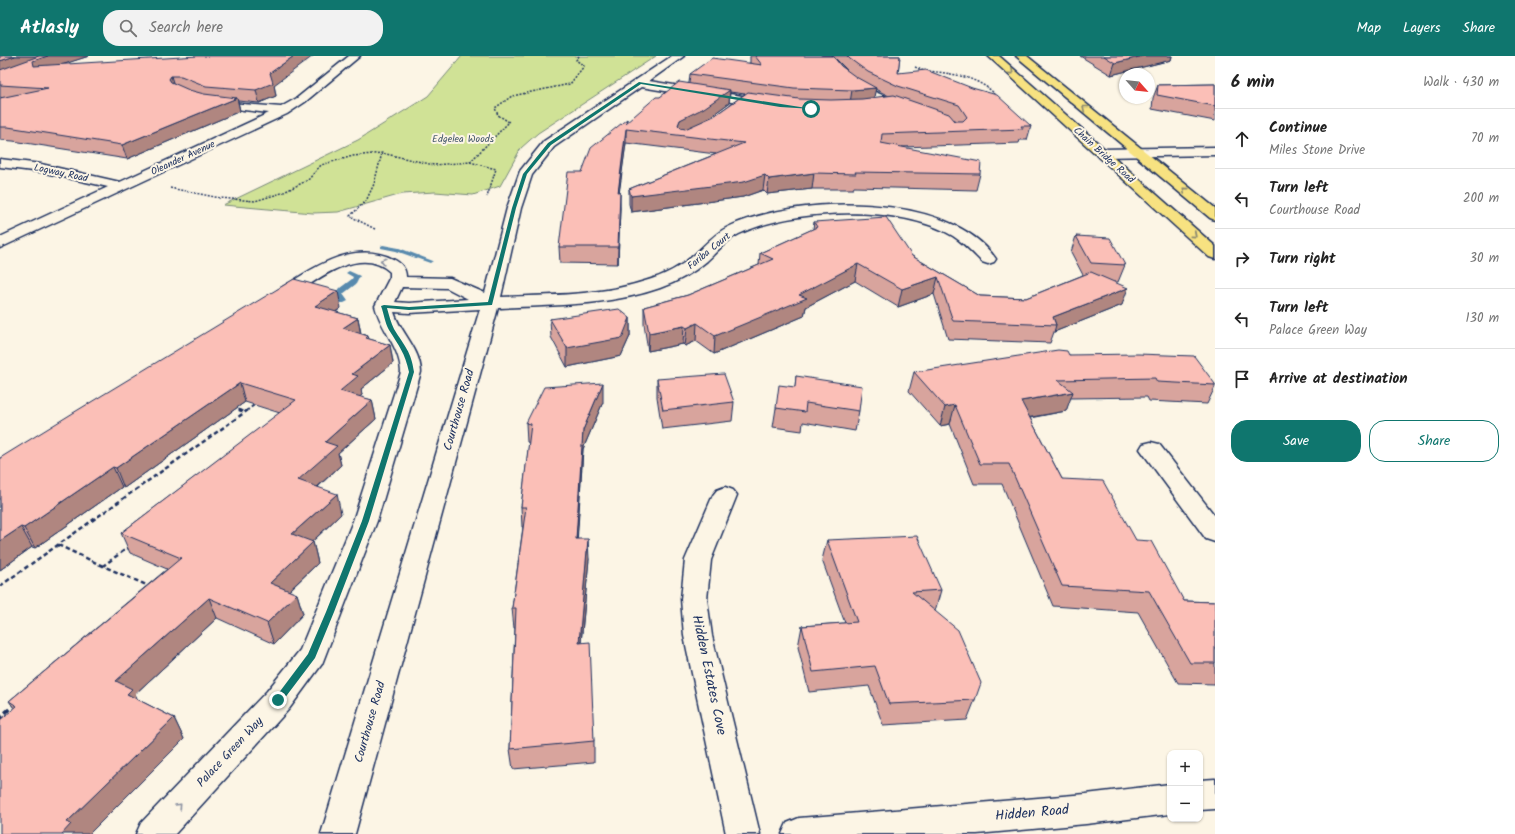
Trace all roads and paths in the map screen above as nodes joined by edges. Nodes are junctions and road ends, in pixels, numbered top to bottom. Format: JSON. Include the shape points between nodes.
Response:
{"nodes":[{"id":1,"x":355,"y":56,"type":"edge"},
{"id":2,"x":579,"y":56,"type":"edge"},
{"id":3,"x":679,"y":56,"type":"edge"},
{"id":4,"x":827,"y":56,"type":"edge"},
{"id":5,"x":993,"y":56,"type":"edge"},
{"id":6,"x":1021,"y":56,"type":"edge"},
{"id":7,"x":915,"y":66,"type":"dead end"},
{"id":8,"x":640,"y":83,"type":"junction"},
{"id":9,"x":992,"y":97,"type":"edge"},
{"id":10,"x":197,"y":100,"type":"edge"},
{"id":11,"x":744,"y":100,"type":"junction"},
{"id":12,"x":892,"y":104,"type":"junction"},
{"id":13,"x":780,"y":106,"type":"edge"},
{"id":14,"x":871,"y":108,"type":"edge"},
{"id":15,"x":733,"y":109,"type":"edge"},
{"id":16,"x":283,"y":111,"type":"junction"},
{"id":17,"x":915,"y":112,"type":"edge"},
{"id":18,"x":1215,"y":151,"type":"edge"},
{"id":19,"x":382,"y":153,"type":"junction"},
{"id":20,"x":1102,"y":153,"type":"junction"},
{"id":21,"x":1140,"y":153,"type":"junction"},
{"id":22,"x":470,"y":162,"type":"junction"},
{"id":23,"x":0,"y":163,"type":"edge"},
{"id":24,"x":122,"y":186,"type":"junction"},
{"id":25,"x":167,"y":188,"type":"dead end"},
{"id":26,"x":487,"y":197,"type":"dead end"},
{"id":27,"x":1215,"y":215,"type":"edge"},
{"id":28,"x":375,"y":229,"type":"dead end"},
{"id":29,"x":0,"y":243,"type":"edge"},
{"id":30,"x":1215,"y":254,"type":"edge"},
{"id":31,"x":988,"y":259,"type":"dead end"},
{"id":32,"x":389,"y":294,"type":"junction"},
{"id":33,"x":491,"y":303,"type":"junction"},
{"id":34,"x":261,"y":309,"type":"edge"},
{"id":35,"x":263,"y":399,"type":"edge"},
{"id":36,"x":228,"y":406,"type":"edge"},
{"id":37,"x":245,"y":412,"type":"junction"},
{"id":38,"x":1151,"y":449,"type":"dead end"},
{"id":39,"x":725,"y":496,"type":"dead end"},
{"id":40,"x":1215,"y":533,"type":"edge"},
{"id":41,"x":134,"y":542,"type":"edge"},
{"id":42,"x":58,"y":545,"type":"junction"},
{"id":43,"x":103,"y":566,"type":"junction"},
{"id":44,"x":0,"y":586,"type":"edge"},
{"id":45,"x":156,"y":590,"type":"edge"},
{"id":46,"x":17,"y":703,"type":"edge"},
{"id":47,"x":0,"y":724,"type":"edge"},
{"id":48,"x":1215,"y":794,"type":"edge"},
{"id":49,"x":1203,"y":795,"type":"edge"},
{"id":50,"x":1167,"y":799,"type":"edge"},
{"id":51,"x":153,"y":834,"type":"edge"},
{"id":52,"x":338,"y":834,"type":"edge"},
{"id":53,"x":743,"y":834,"type":"edge"},
{"id":54,"x":799,"y":834,"type":"edge"}],
"edges":[{"from":1,"to":16,"type":"street","name":"Oleander Avenue","via":[[306,96]]},
{"from":2,"to":22,"type":"path","via":[[576,60],[584,66],[570,84],[512,96],[495,108],[498,115],[509,122]]},
{"from":3,"to":8,"type":"street","name":"Courthouse Road"},
{"from":4,"to":12,"type":"street","via":[[842,76]]},
{"from":5,"to":20,"type":"main road","name":"Chain Bridge Road","one_way":true},
{"from":21,"to":6,"type":"main road","name":"Chain Bridge Road","one_way":true},
{"from":7,"to":9,"type":"path","via":[[922,71],[965,76],[989,88],[994,93]]},
{"from":8,"to":11,"type":"street"},
{"from":8,"to":33,"type":"street","name":"Courthouse Road","via":[[549,144],[525,174]]},
{"from":10,"to":16,"type":"street"},
{"from":11,"to":13,"type":"street"},
{"from":11,"to":15,"type":"street"},
{"from":12,"to":14,"type":"street"},
{"from":12,"to":17,"type":"street"},
{"from":16,"to":24,"type":"street","name":"Oleander Avenue"},
{"from":18,"to":21,"type":"street"},
{"from":19,"to":22,"type":"path","via":[[434,164]]},
{"from":19,"to":25,"type":"path","via":[[353,156],[321,165],[308,180],[282,194],[255,201],[220,198]]},
{"from":19,"to":28,"type":"path","via":[[374,184],[366,201],[350,216]]},
{"from":20,"to":21,"type":"street"},
{"from":20,"to":30,"type":"main road","name":"Chain Bridge Road","one_way":true},
{"from":27,"to":21,"type":"main road","name":"Chain Bridge Road","one_way":true},
{"from":22,"to":26,"type":"path","via":[[496,169]]},
{"from":23,"to":24,"type":"street","name":"Logway Road","via":[[41,168]]},
{"from":24,"to":29,"type":"street","name":"Oleander Avenue"},
{"from":31,"to":33,"type":"street","name":"Fariba Court","via":[[957,232],[935,223],[862,210],[807,211],[770,217],[732,232],[720,239],[685,270],[646,287],[594,297]]},
{"from":32,"to":33,"type":"street","name":"Fariba Court","via":[[409,308]]},
{"from":32,"to":33,"type":"street","via":[[450,283]]},
{"from":32,"to":34,"type":"street","name":"Palace Green Way","one_way":true,"via":[[398,270],[393,264],[379,259],[350,259],[337,262]]},
{"from":51,"to":32,"type":"street","name":"Palace Green Way","one_way":true,"via":[[278,700],[312,656],[365,521],[412,372],[403,344],[391,329]]},
{"from":33,"to":52,"type":"street","name":"Courthouse Road"},
{"from":35,"to":37,"type":"path"},
{"from":36,"to":37,"type":"path"},
{"from":37,"to":42,"type":"path"},
{"from":38,"to":40,"type":"street"},
{"from":39,"to":53,"type":"street","name":"Hidden Estates Cove","via":[[698,560],[694,599],[698,636]]},
{"from":41,"to":43,"type":"path"},
{"from":42,"to":43,"type":"path"},
{"from":42,"to":44,"type":"path"},
{"from":43,"to":45,"type":"path"},
{"from":46,"to":47,"type":"path","via":[[0,717],[5,720]]},
{"from":48,"to":49,"type":"street"},
{"from":50,"to":54,"type":"street","name":"Hidden Road","via":[[1086,809]]}]}
